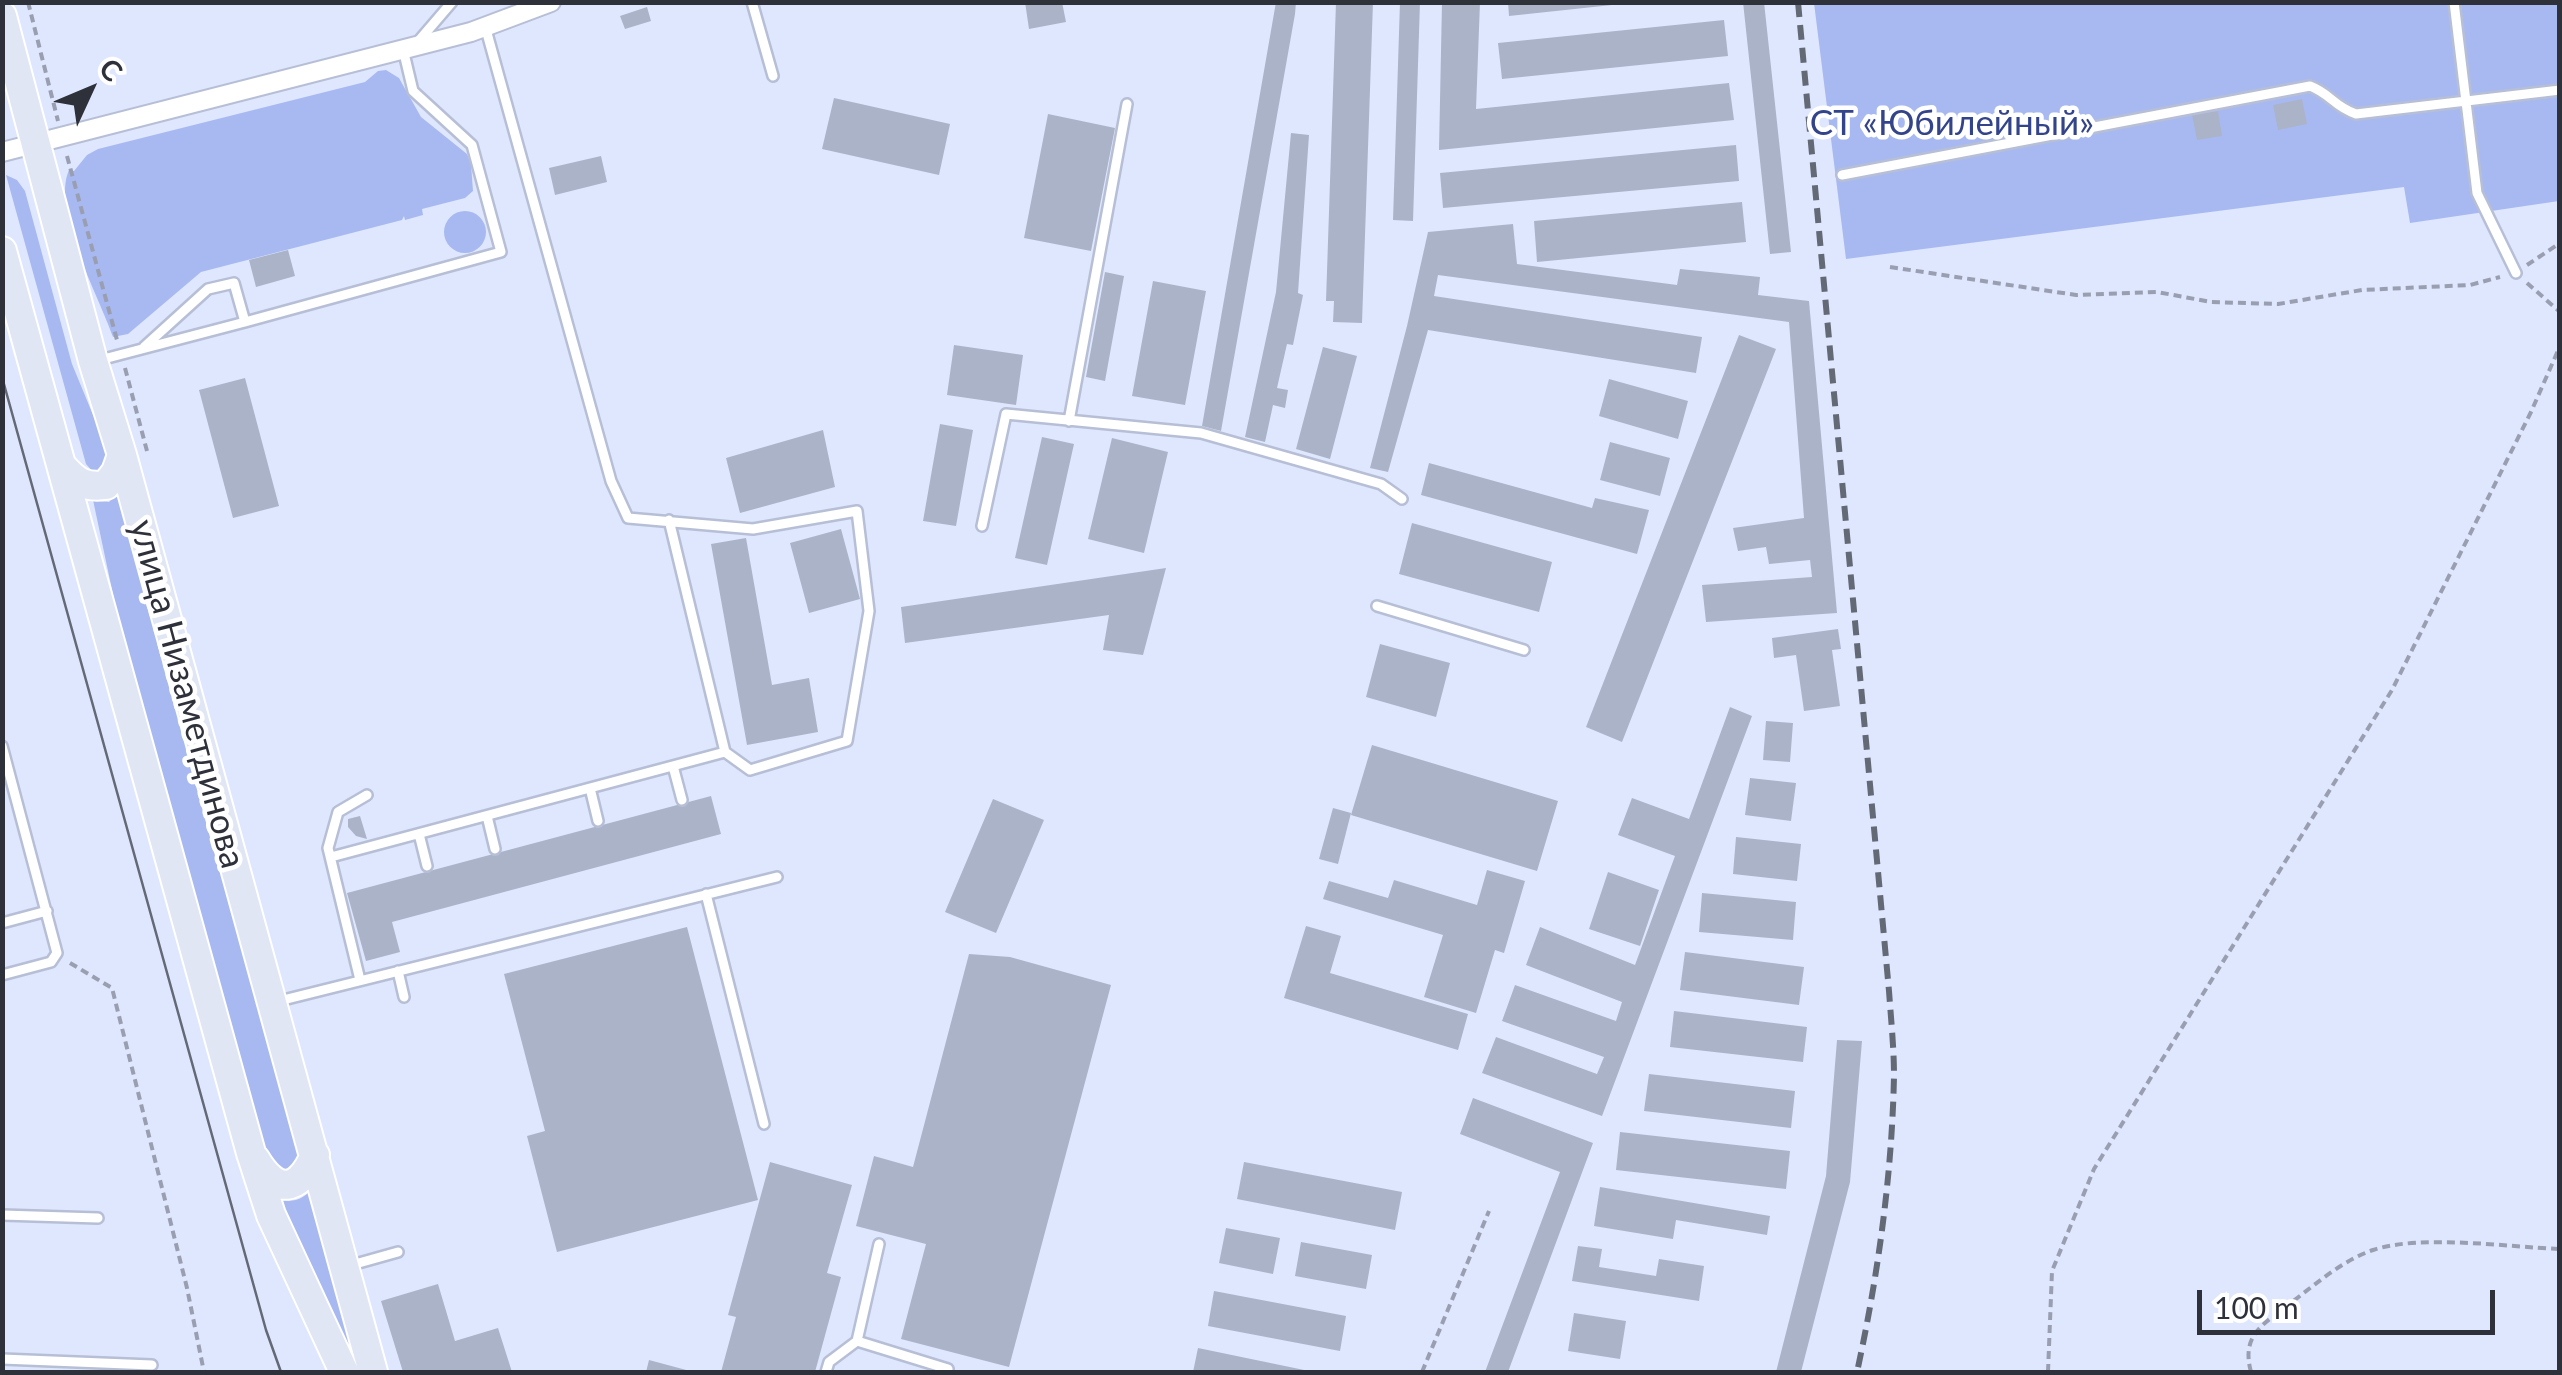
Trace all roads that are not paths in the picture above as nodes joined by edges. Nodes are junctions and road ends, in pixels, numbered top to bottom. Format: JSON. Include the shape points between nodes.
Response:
{"nodes":[{"id":1,"x":452,"y":2,"type":"edge"},
{"id":2,"x":551,"y":2,"type":"edge"},
{"id":3,"x":752,"y":2,"type":"edge"},
{"id":4,"x":2454,"y":2,"type":"edge"},
{"id":5,"x":2,"y":16,"type":"edge"},
{"id":6,"x":485,"y":26,"type":"junction"},
{"id":7,"x":408,"y":47,"type":"junction"},
{"id":8,"x":773,"y":76,"type":"dead end"},
{"id":9,"x":2560,"y":90,"type":"edge"},
{"id":10,"x":2468,"y":102,"type":"junction"},
{"id":11,"x":1127,"y":104,"type":"dead end"},
{"id":12,"x":37,"y":142,"type":"junction"},
{"id":13,"x":2,"y":152,"type":"edge"},
{"id":14,"x":1842,"y":175,"type":"dead end"},
{"id":15,"x":2,"y":251,"type":"edge"},
{"id":16,"x":2516,"y":273,"type":"road end"},
{"id":17,"x":245,"y":322,"type":"junction"},
{"id":18,"x":144,"y":347,"type":"junction"},
{"id":19,"x":93,"y":361,"type":"junction"},
{"id":20,"x":1069,"y":422,"type":"junction"},
{"id":21,"x":122,"y":455,"type":"junction"},
{"id":22,"x":62,"y":466,"type":"junction"},
{"id":23,"x":1402,"y":499,"type":"dead end"},
{"id":24,"x":669,"y":520,"type":"junction"},
{"id":25,"x":982,"y":526,"type":"dead end"},
{"id":26,"x":1378,"y":606,"type":"dead end"},
{"id":27,"x":1524,"y":650,"type":"dead end"},
{"id":28,"x":2,"y":746,"type":"edge"},
{"id":29,"x":726,"y":752,"type":"junction"},
{"id":30,"x":5,"y":764,"type":"edge"},
{"id":31,"x":673,"y":766,"type":"junction"},
{"id":32,"x":590,"y":788,"type":"junction"},
{"id":33,"x":367,"y":796,"type":"dead end"},
{"id":34,"x":682,"y":800,"type":"dead end"},
{"id":35,"x":487,"y":816,"type":"junction"},
{"id":36,"x":598,"y":821,"type":"dead end"},
{"id":37,"x":419,"y":834,"type":"junction"},
{"id":38,"x":495,"y":849,"type":"dead end"},
{"id":39,"x":331,"y":857,"type":"junction"},
{"id":40,"x":427,"y":866,"type":"dead end"},
{"id":41,"x":777,"y":877,"type":"dead end"},
{"id":42,"x":706,"y":894,"type":"junction"},
{"id":43,"x":47,"y":912,"type":"junction"},
{"id":44,"x":2,"y":923,"type":"edge"},
{"id":45,"x":398,"y":971,"type":"junction"},
{"id":46,"x":2,"y":975,"type":"edge"},
{"id":47,"x":360,"y":980,"type":"junction"},
{"id":48,"x":404,"y":997,"type":"dead end"},
{"id":49,"x":272,"y":1002,"type":"junction"},
{"id":50,"x":764,"y":1124,"type":"dead end"},
{"id":51,"x":252,"y":1153,"type":"junction"},
{"id":52,"x":315,"y":1154,"type":"junction"},
{"id":53,"x":2,"y":1214,"type":"edge"},
{"id":54,"x":98,"y":1218,"type":"dead end"},
{"id":55,"x":880,"y":1244,"type":"dead end"},
{"id":56,"x":398,"y":1252,"type":"dead end"},
{"id":57,"x":345,"y":1267,"type":"junction"},
{"id":58,"x":857,"y":1341,"type":"junction"},
{"id":59,"x":2,"y":1359,"type":"edge"},
{"id":60,"x":152,"y":1365,"type":"dead end"},
{"id":61,"x":344,"y":1372,"type":"edge"},
{"id":62,"x":373,"y":1372,"type":"edge"},
{"id":63,"x":826,"y":1372,"type":"edge"},
{"id":64,"x":947,"y":1372,"type":"edge"}],
"edges":[{"from":1,"to":7,"type":"lane"},
{"from":2,"to":6,"type":"street"},
{"from":3,"to":8,"type":"lane"},
{"from":4,"to":10,"type":"lane"},
{"from":5,"to":12,"type":"main road","name":"улица Низаметдинова"},
{"from":6,"to":7,"type":"street"},
{"from":6,"to":24,"type":"lane","via":[[611,481],[628,518]]},
{"from":7,"to":12,"type":"street"},
{"from":7,"to":17,"type":"lane","via":[[413,90],[472,145],[501,252]]},
{"from":9,"to":10,"type":"lane"},
{"from":10,"to":14,"type":"lane","via":[[2356,114],[2310,86]]},
{"from":10,"to":16,"type":"lane","via":[[2477,193]]},
{"from":11,"to":20,"type":"lane"},
{"from":12,"to":13,"type":"street"},
{"from":12,"to":19,"type":"main road","name":"улица Низаметдинова"},
{"from":15,"to":22,"type":"main road","name":"улица Низаметдинова"},
{"from":17,"to":18,"type":"lane"},
{"from":17,"to":18,"type":"lane","via":[[234,283],[208,290]]},
{"from":18,"to":19,"type":"lane"},
{"from":19,"to":21,"type":"main road","name":"улица Низаметдинова"},
{"from":20,"to":23,"type":"lane","via":[[1201,433],[1380,484]]},
{"from":20,"to":25,"type":"lane","via":[[1006,414]]},
{"from":21,"to":22,"type":"main road","via":[[106,485],[76,481]]},
{"from":21,"to":49,"type":"main road","name":"улица Низаметдинова"},
{"from":22,"to":51,"type":"main road","name":"улица Низаметдинова"},
{"from":24,"to":29,"type":"lane"},
{"from":24,"to":29,"type":"lane","via":[[753,529],[858,511],[869,611],[847,742],[750,770]]},
{"from":26,"to":27,"type":"lane"},
{"from":28,"to":30,"type":"lane"},
{"from":29,"to":31,"type":"lane"},
{"from":30,"to":43,"type":"lane"},
{"from":31,"to":32,"type":"lane"},
{"from":31,"to":34,"type":"lane"},
{"from":32,"to":35,"type":"lane"},
{"from":32,"to":36,"type":"lane"},
{"from":33,"to":39,"type":"lane","via":[[338,812]]},
{"from":35,"to":37,"type":"lane"},
{"from":35,"to":38,"type":"lane"},
{"from":37,"to":39,"type":"lane"},
{"from":37,"to":40,"type":"lane"},
{"from":39,"to":47,"type":"lane"},
{"from":41,"to":42,"type":"lane"},
{"from":42,"to":45,"type":"lane"},
{"from":42,"to":50,"type":"lane"},
{"from":43,"to":44,"type":"lane"},
{"from":43,"to":46,"type":"lane","via":[[56,957]]},
{"from":45,"to":47,"type":"lane"},
{"from":45,"to":48,"type":"lane"},
{"from":47,"to":49,"type":"lane"},
{"from":49,"to":52,"type":"main road","name":"улица Низаметдинова"},
{"from":51,"to":52,"type":"main road","via":[[264,1175],[279,1185],[306,1176]]},
{"from":51,"to":61,"type":"main road","name":"улица Низаметдинова","via":[[272,1215]]},
{"from":52,"to":57,"type":"main road","name":"улица Низаметдинова"},
{"from":53,"to":54,"type":"lane"},
{"from":55,"to":58,"type":"lane"},
{"from":56,"to":57,"type":"lane"},
{"from":57,"to":62,"type":"main road","name":"улица Низаметдинова"},
{"from":58,"to":63,"type":"lane"},
{"from":58,"to":64,"type":"lane"},
{"from":59,"to":60,"type":"lane"}]}
